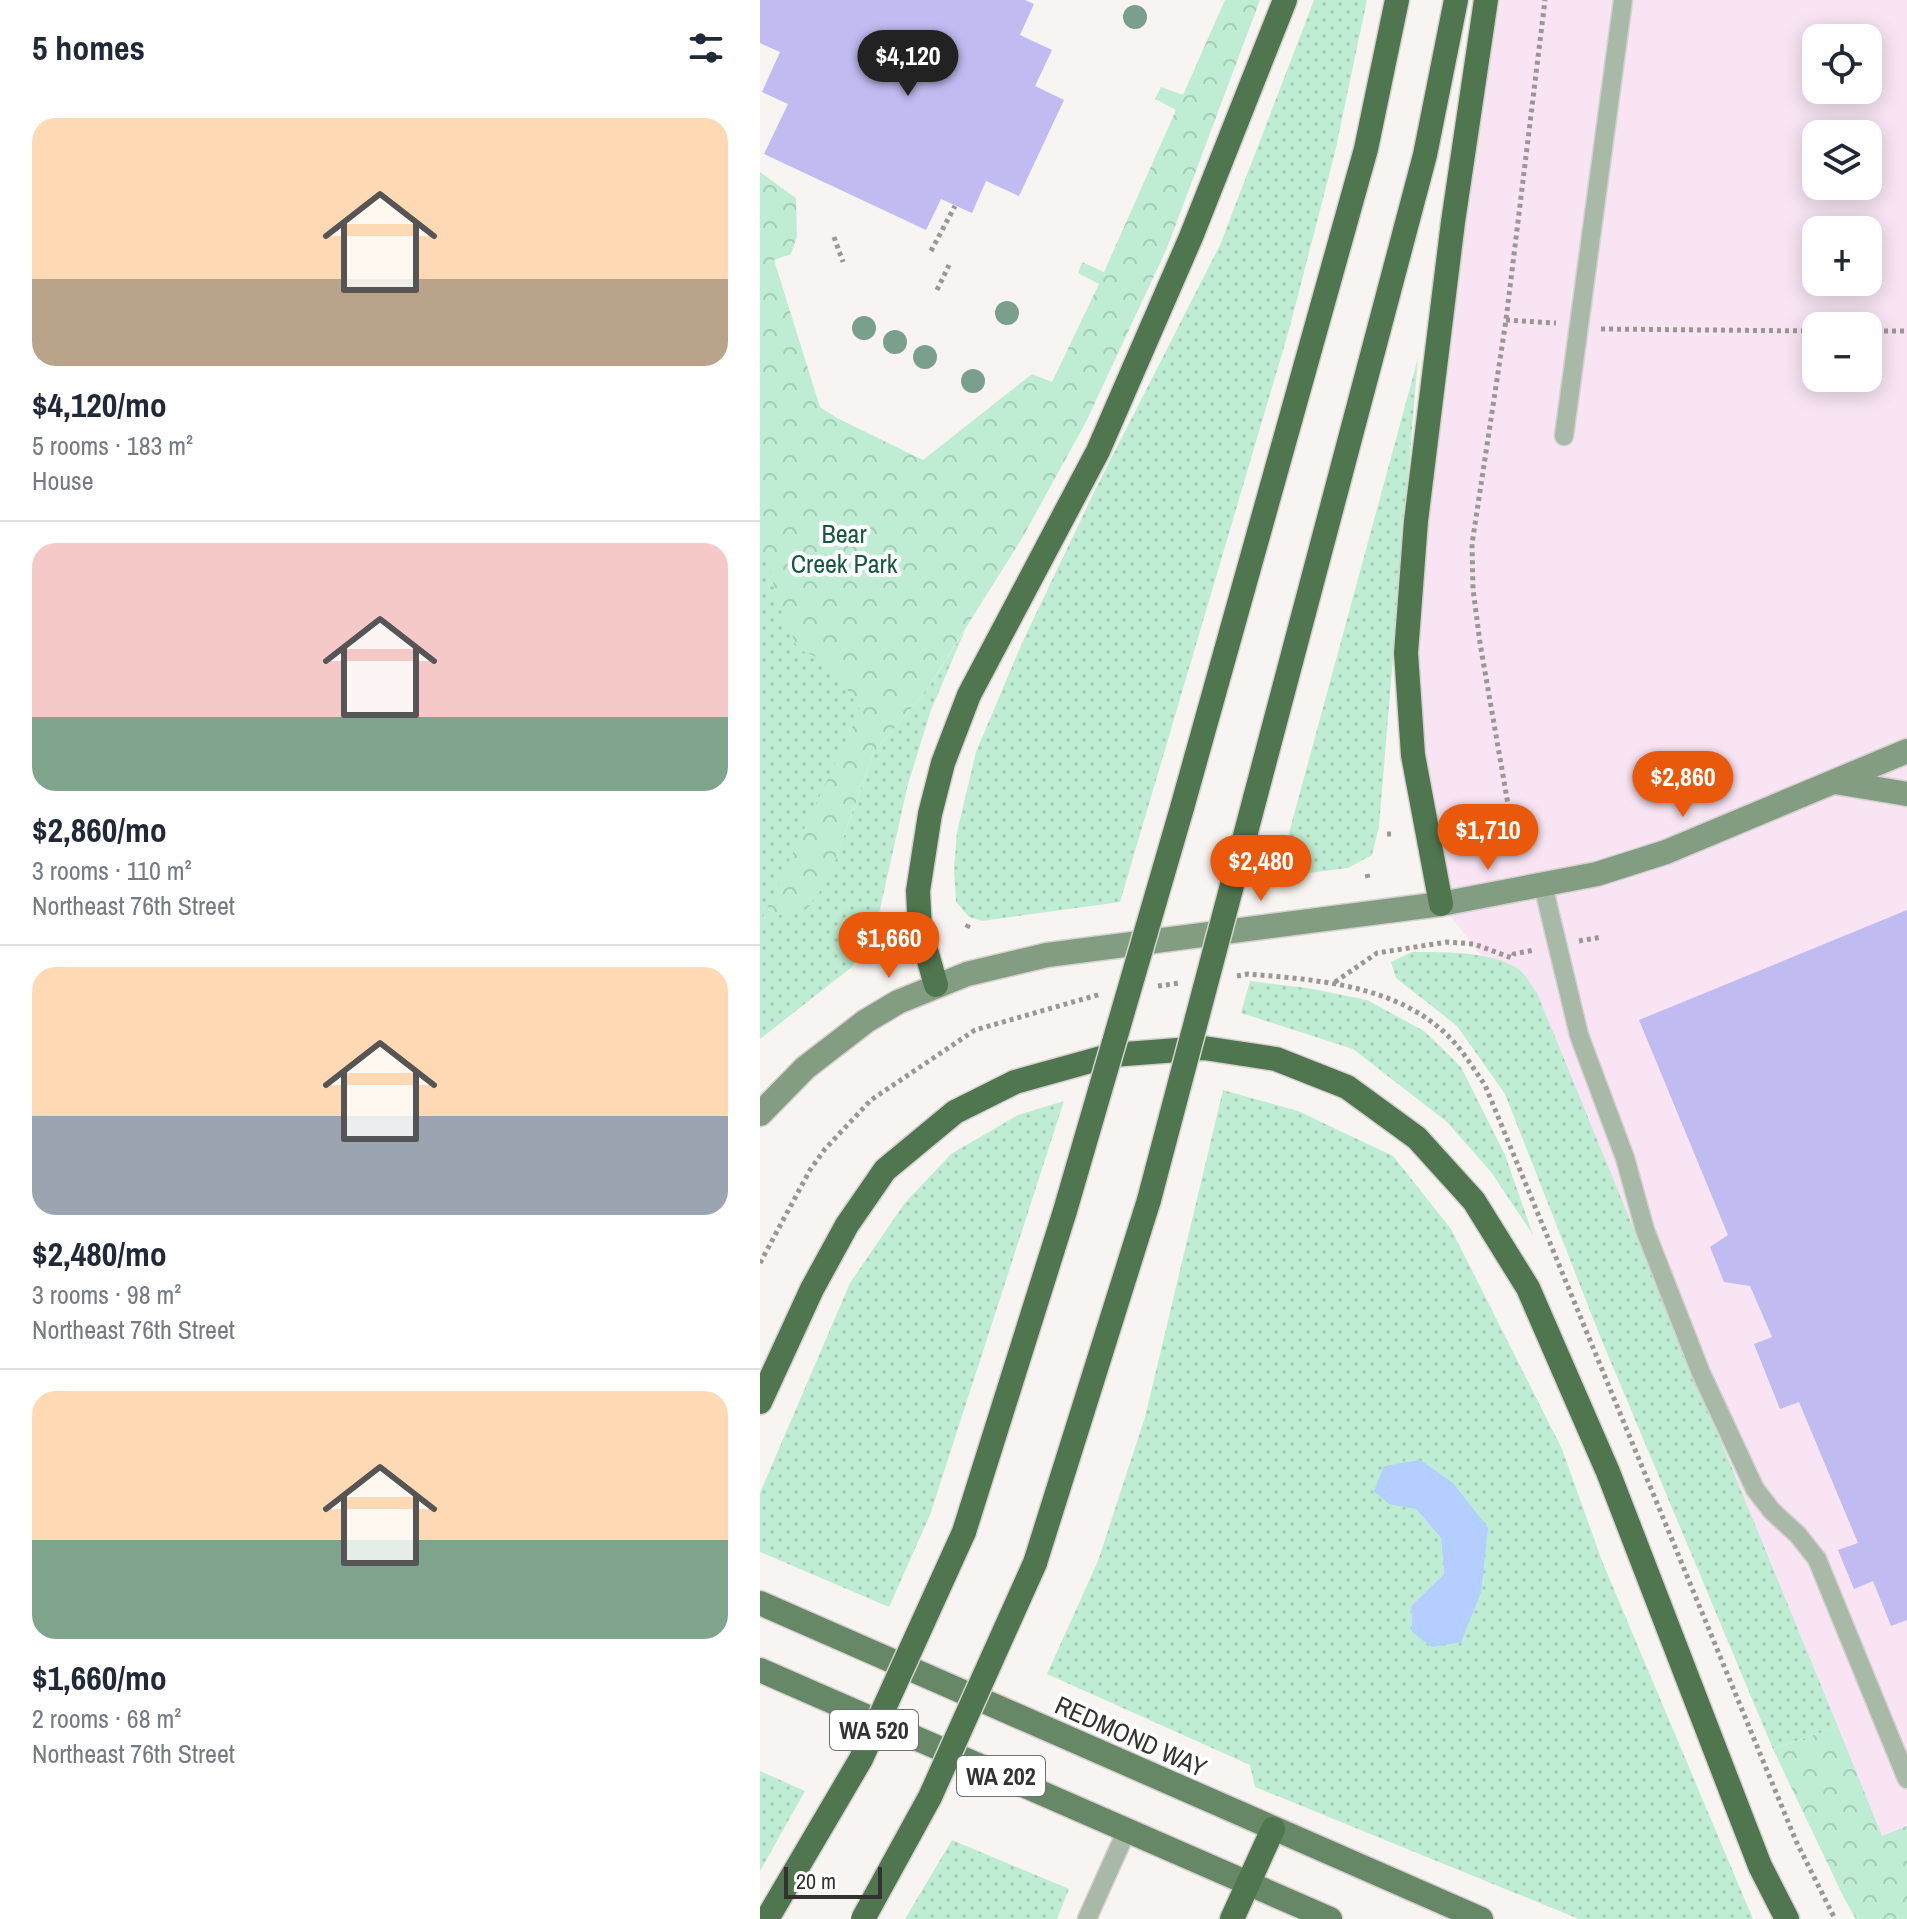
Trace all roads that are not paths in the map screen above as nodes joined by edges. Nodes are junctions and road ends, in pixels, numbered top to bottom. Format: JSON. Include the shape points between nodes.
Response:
{"nodes":[{"id":1,"x":1285,"y":0,"type":"edge"},
{"id":2,"x":1397,"y":0,"type":"edge"},
{"id":3,"x":1456,"y":0,"type":"edge"},
{"id":4,"x":1486,"y":0,"type":"edge"},
{"id":5,"x":1623,"y":0,"type":"edge"},
{"id":6,"x":1564,"y":436,"type":"dead end"},
{"id":7,"x":1907,"y":751,"type":"edge"},
{"id":8,"x":1833,"y":782,"type":"junction"},
{"id":9,"x":1907,"y":794,"type":"edge"},
{"id":10,"x":1543,"y":885,"type":"junction"},
{"id":11,"x":1441,"y":904,"type":"junction"},
{"id":12,"x":936,"y":985,"type":"junction"},
{"id":13,"x":760,"y":1114,"type":"edge"},
{"id":14,"x":760,"y":1402,"type":"edge"},
{"id":15,"x":760,"y":1603,"type":"edge"},
{"id":16,"x":760,"y":1670,"type":"edge"},
{"id":17,"x":1907,"y":1779,"type":"edge"},
{"id":18,"x":1273,"y":1829,"type":"junction"},
{"id":19,"x":1126,"y":1832,"type":"junction"},
{"id":20,"x":1248,"y":1884,"type":"junction"},
{"id":21,"x":767,"y":1919,"type":"edge"},
{"id":22,"x":863,"y":1919,"type":"edge"},
{"id":23,"x":1087,"y":1919,"type":"edge"},
{"id":24,"x":1232,"y":1919,"type":"edge"},
{"id":25,"x":1330,"y":1919,"type":"edge"},
{"id":26,"x":1481,"y":1919,"type":"edge"},
{"id":27,"x":1787,"y":1919,"type":"edge"}],
"edges":[{"from":1,"to":12,"type":"highway","via":[[1098,451],[969,695],[943,763],[918,891],[920,929]]},
{"from":2,"to":21,"type":"highway","number":"WA 520","bridge":true,"via":[[1366,149],[1182,808],[1065,1211],[964,1532],[861,1759]]},
{"from":3,"to":22,"type":"highway","number":"WA 520","bridge":true,"via":[[1425,155],[1149,1200],[1035,1563],[930,1797]]},
{"from":4,"to":11,"type":"highway","via":[[1418,505],[1406,653],[1413,755]]},
{"from":5,"to":6,"type":"lane"},
{"from":7,"to":8,"type":"main road"},
{"from":8,"to":9,"type":"main road"},
{"from":8,"to":10,"type":"main road","via":[[1654,856]]},
{"from":10,"to":11,"type":"main road"},
{"from":10,"to":17,"type":"lane","via":[[1579,1035],[1625,1158],[1645,1230],[1701,1373],[1755,1489],[1817,1559]]},
{"from":11,"to":12,"type":"main road","via":[[1047,955]]},
{"from":12,"to":13,"type":"main road","via":[[898,1002],[832,1045]]},
{"from":14,"to":27,"type":"highway","via":[[847,1225],[885,1170],[955,1112],[1015,1082],[1112,1055],[1204,1048],[1276,1059],[1347,1087],[1417,1138],[1474,1201],[1528,1288],[1608,1472],[1760,1866]]},
{"from":15,"to":18,"type":"main road","name":"REDMOND WAY","number":"WA 202"},
{"from":16,"to":19,"type":"main road","number":"WA 202"},
{"from":18,"to":20,"type":"highway"},
{"from":18,"to":26,"type":"main road","name":"REDMOND WAY","number":"WA 202"},
{"from":19,"to":20,"type":"main road","number":"WA 202"},
{"from":19,"to":23,"type":"lane"},
{"from":20,"to":24,"type":"highway"},
{"from":20,"to":25,"type":"main road","number":"WA 202"}]}
